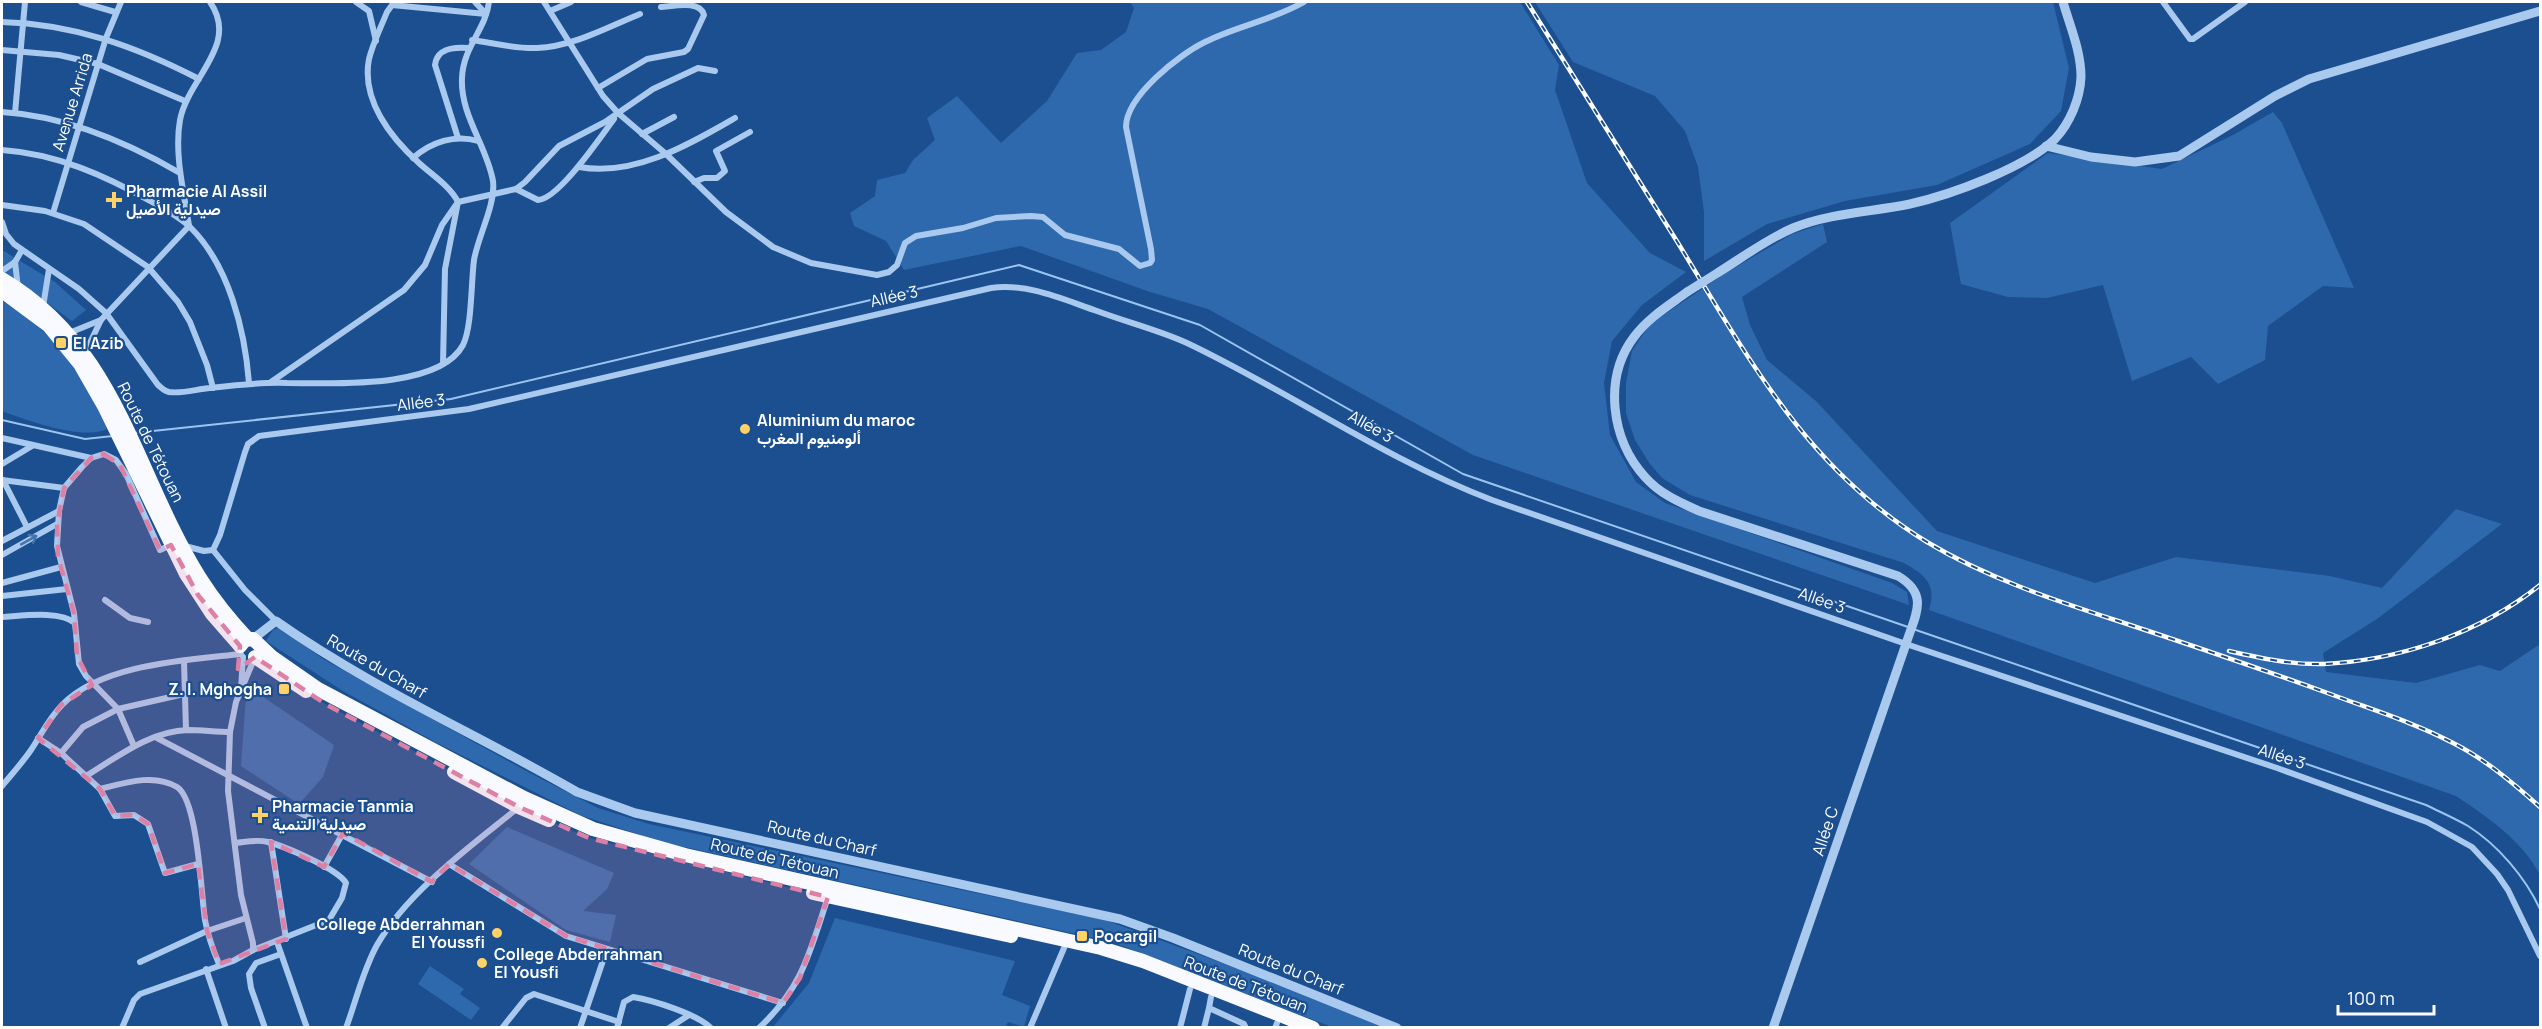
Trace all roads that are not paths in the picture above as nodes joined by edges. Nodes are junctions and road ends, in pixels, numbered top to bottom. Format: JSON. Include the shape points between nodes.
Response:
{"nodes":[{"id":1,"x":25,"y":2,"type":"edge"},
{"id":2,"x":81,"y":2,"type":"edge"},
{"id":3,"x":122,"y":2,"type":"edge"},
{"id":4,"x":210,"y":2,"type":"edge"},
{"id":5,"x":356,"y":2,"type":"edge"},
{"id":6,"x":475,"y":2,"type":"edge"},
{"id":7,"x":489,"y":2,"type":"edge"},
{"id":8,"x":544,"y":2,"type":"edge"},
{"id":9,"x":571,"y":2,"type":"edge"},
{"id":10,"x":1304,"y":2,"type":"edge"},
{"id":11,"x":2063,"y":2,"type":"edge"},
{"id":12,"x":2163,"y":2,"type":"edge"},
{"id":13,"x":2245,"y":2,"type":"edge"},
{"id":14,"x":661,"y":7,"type":"dead end"},
{"id":15,"x":550,"y":11,"type":"junction"},
{"id":16,"x":2541,"y":11,"type":"edge"},
{"id":17,"x":115,"y":12,"type":"junction"},
{"id":18,"x":486,"y":14,"type":"junction"},
{"id":19,"x":640,"y":14,"type":"dead end"},
{"id":20,"x":2,"y":22,"type":"edge"},
{"id":21,"x":23,"y":23,"type":"junction"},
{"id":22,"x":105,"y":38,"type":"junction"},
{"id":23,"x":472,"y":40,"type":"junction"},
{"id":24,"x":570,"y":41,"type":"junction"},
{"id":25,"x":376,"y":42,"type":"junction"},
{"id":26,"x":468,"y":48,"type":"junction"},
{"id":27,"x":2,"y":50,"type":"edge"},
{"id":28,"x":20,"y":51,"type":"junction"},
{"id":29,"x":98,"y":64,"type":"junction"},
{"id":30,"x":715,"y":71,"type":"dead end"},
{"id":31,"x":199,"y":79,"type":"junction"},
{"id":32,"x":598,"y":88,"type":"junction"},
{"id":33,"x":185,"y":102,"type":"junction"},
{"id":34,"x":2,"y":112,"type":"edge"},
{"id":35,"x":15,"y":113,"type":"junction"},
{"id":36,"x":618,"y":113,"type":"junction"},
{"id":37,"x":674,"y":117,"type":"dead end"},
{"id":38,"x":735,"y":118,"type":"dead end"},
{"id":39,"x":79,"y":126,"type":"junction"},
{"id":40,"x":750,"y":132,"type":"dead end"},
{"id":41,"x":642,"y":134,"type":"junction"},
{"id":42,"x":458,"y":138,"type":"junction"},
{"id":43,"x":478,"y":141,"type":"junction"},
{"id":44,"x":2046,"y":146,"type":"junction"},
{"id":45,"x":2,"y":150,"type":"edge"},
{"id":46,"x":666,"y":154,"type":"junction"},
{"id":47,"x":413,"y":158,"type":"junction"},
{"id":48,"x":68,"y":161,"type":"junction"},
{"id":49,"x":579,"y":167,"type":"junction"},
{"id":50,"x":180,"y":173,"type":"junction"},
{"id":51,"x":694,"y":182,"type":"junction"},
{"id":52,"x":516,"y":189,"type":"junction"},
{"id":53,"x":493,"y":195,"type":"junction"},
{"id":54,"x":458,"y":202,"type":"junction"},
{"id":55,"x":2,"y":205,"type":"edge"},
{"id":56,"x":53,"y":213,"type":"junction"},
{"id":57,"x":2,"y":222,"type":"edge"},
{"id":58,"x":189,"y":226,"type":"junction"},
{"id":59,"x":22,"y":250,"type":"junction"},
{"id":60,"x":15,"y":262,"type":"junction"},
{"id":61,"x":148,"y":267,"type":"junction"},
{"id":62,"x":49,"y":269,"type":"junction"},
{"id":63,"x":2,"y":271,"type":"edge"},
{"id":64,"x":2,"y":279,"type":"edge"},
{"id":65,"x":18,"y":288,"type":"junction"},
{"id":66,"x":2,"y":291,"type":"edge"},
{"id":67,"x":43,"y":307,"type":"junction"},
{"id":68,"x":106,"y":313,"type":"junction"},
{"id":69,"x":101,"y":320,"type":"junction"},
{"id":70,"x":69,"y":333,"type":"junction"},
{"id":71,"x":85,"y":353,"type":"junction"},
{"id":72,"x":443,"y":364,"type":"junction"},
{"id":73,"x":271,"y":382,"type":"junction"},
{"id":74,"x":249,"y":383,"type":"junction"},
{"id":75,"x":213,"y":387,"type":"junction"},
{"id":76,"x":118,"y":423,"type":"junction"},
{"id":77,"x":2,"y":438,"type":"edge"},
{"id":78,"x":32,"y":446,"type":"junction"},
{"id":79,"x":92,"y":458,"type":"junction"},
{"id":80,"x":2,"y":464,"type":"edge"},
{"id":81,"x":2,"y":480,"type":"edge"},
{"id":82,"x":64,"y":488,"type":"junction"},
{"id":83,"x":59,"y":511,"type":"junction"},
{"id":84,"x":57,"y":524,"type":"junction"},
{"id":85,"x":27,"y":527,"type":"junction"},
{"id":86,"x":2,"y":541,"type":"edge"},
{"id":87,"x":177,"y":545,"type":"junction"},
{"id":88,"x":213,"y":550,"type":"junction"},
{"id":89,"x":2,"y":555,"type":"edge"},
{"id":90,"x":61,"y":567,"type":"junction"},
{"id":91,"x":2,"y":583,"type":"edge"},
{"id":92,"x":67,"y":589,"type":"junction"},
{"id":93,"x":2,"y":596,"type":"edge"},
{"id":94,"x":105,"y":600,"type":"dead end"},
{"id":95,"x":2,"y":617,"type":"edge"},
{"id":96,"x":276,"y":621,"type":"junction"},
{"id":97,"x":148,"y":622,"type":"dead end"},
{"id":98,"x":75,"y":623,"type":"junction"},
{"id":99,"x":1907,"y":641,"type":"junction"},
{"id":100,"x":249,"y":649,"type":"junction"},
{"id":101,"x":184,"y":661,"type":"junction"},
{"id":102,"x":94,"y":684,"type":"junction"},
{"id":103,"x":241,"y":693,"type":"junction"},
{"id":104,"x":184,"y":694,"type":"junction"},
{"id":105,"x":118,"y":709,"type":"junction"},
{"id":106,"x":186,"y":730,"type":"junction"},
{"id":107,"x":230,"y":732,"type":"junction"},
{"id":108,"x":38,"y":738,"type":"junction"},
{"id":109,"x":158,"y":738,"type":"junction"},
{"id":110,"x":134,"y":746,"type":"junction"},
{"id":111,"x":61,"y":753,"type":"junction"},
{"id":112,"x":228,"y":775,"type":"junction"},
{"id":113,"x":86,"y":776,"type":"junction"},
{"id":114,"x":2,"y":786,"type":"edge"},
{"id":115,"x":100,"y":789,"type":"junction"},
{"id":116,"x":519,"y":807,"type":"junction"},
{"id":117,"x":343,"y":833,"type":"junction"},
{"id":118,"x":271,"y":842,"type":"junction"},
{"id":119,"x":235,"y":843,"type":"junction"},
{"id":120,"x":198,"y":864,"type":"junction"},
{"id":121,"x":449,"y":864,"type":"junction"},
{"id":122,"x":324,"y":867,"type":"junction"},
{"id":123,"x":432,"y":882,"type":"junction"},
{"id":124,"x":828,"y":897,"type":"junction"},
{"id":125,"x":246,"y":918,"type":"junction"},
{"id":126,"x":207,"y":931,"type":"junction"},
{"id":127,"x":286,"y":939,"type":"junction"},
{"id":128,"x":277,"y":942,"type":"junction"},
{"id":129,"x":1064,"y":948,"type":"junction"},
{"id":130,"x":607,"y":949,"type":"junction"},
{"id":131,"x":253,"y":950,"type":"junction"},
{"id":132,"x":281,"y":954,"type":"junction"},
{"id":133,"x":2541,"y":956,"type":"edge"},
{"id":134,"x":140,"y":962,"type":"dead end"},
{"id":135,"x":219,"y":964,"type":"junction"},
{"id":136,"x":206,"y":969,"type":"junction"},
{"id":137,"x":1190,"y":989,"type":"junction"},
{"id":138,"x":1210,"y":1003,"type":"junction"},
{"id":139,"x":783,"y":1004,"type":"junction"},
{"id":140,"x":585,"y":1011,"type":"junction"},
{"id":141,"x":689,"y":1015,"type":"junction"},
{"id":142,"x":618,"y":1024,"type":"edge"},
{"id":143,"x":1280,"y":1026,"type":"edge"},
{"id":144,"x":503,"y":1027,"type":"edge"},
{"id":145,"x":122,"y":1028,"type":"edge"},
{"id":146,"x":226,"y":1028,"type":"edge"},
{"id":147,"x":265,"y":1028,"type":"edge"},
{"id":148,"x":307,"y":1028,"type":"edge"},
{"id":149,"x":346,"y":1028,"type":"edge"},
{"id":150,"x":580,"y":1028,"type":"edge"},
{"id":151,"x":669,"y":1028,"type":"edge"},
{"id":152,"x":711,"y":1028,"type":"edge"},
{"id":153,"x":759,"y":1028,"type":"edge"},
{"id":154,"x":1030,"y":1028,"type":"edge"},
{"id":155,"x":1180,"y":1028,"type":"edge"},
{"id":156,"x":1204,"y":1028,"type":"edge"},
{"id":157,"x":1246,"y":1028,"type":"edge"},
{"id":158,"x":1313,"y":1028,"type":"edge"},
{"id":159,"x":1397,"y":1028,"type":"edge"},
{"id":160,"x":1773,"y":1028,"type":"edge"}],
"edges":[{"from":1,"to":21,"type":"street"},
{"from":2,"to":17,"type":"street"},
{"from":3,"to":17,"type":"street","name":"Avenue Arrida"},
{"from":4,"to":31,"type":"street","via":[[219,21],[219,40]]},
{"from":5,"to":25,"type":"street","via":[[369,11]]},
{"from":6,"to":18,"type":"street"},
{"from":7,"to":18,"type":"street"},
{"from":8,"to":15,"type":"street"},
{"from":9,"to":15,"type":"street"},
{"from":10,"to":51,"type":"street","via":[[1197,46],[1159,76],[1130,109],[1127,136],[1152,260],[1145,265],[1136,263],[1119,249],[1065,235],[1043,218],[1031,216],[996,218],[916,236],[905,243],[897,265],[890,272],[877,274],[816,264],[758,237]]},
{"from":11,"to":44,"type":"street","via":[[2078,50],[2081,78],[2070,117]]},
{"from":12,"to":13,"type":"street","via":[[2190,39]]},
{"from":14,"to":32,"type":"street","via":[[693,2],[703,9],[704,15],[688,49],[647,58]]},
{"from":15,"to":24,"type":"street"},
{"from":16,"to":44,"type":"street","via":[[2309,79],[2180,156],[2135,162]]},
{"from":17,"to":22,"type":"street","name":"Avenue Arrida"},
{"from":18,"to":23,"type":"street"},
{"from":18,"to":25,"type":"street","via":[[394,4],[388,9]]},
{"from":19,"to":24,"type":"street"},
{"from":20,"to":21,"type":"street"},
{"from":21,"to":22,"type":"street"},
{"from":21,"to":28,"type":"street"},
{"from":22,"to":29,"type":"street","name":"Avenue Arrida"},
{"from":22,"to":31,"type":"street"},
{"from":23,"to":24,"type":"street","via":[[535,48]]},
{"from":23,"to":26,"type":"street"},
{"from":24,"to":32,"type":"street"},
{"from":25,"to":47,"type":"street","via":[[368,70],[371,93],[387,128]]},
{"from":26,"to":42,"type":"street","via":[[444,51],[435,65]]},
{"from":26,"to":43,"type":"street","via":[[462,89]]},
{"from":27,"to":28,"type":"street"},
{"from":28,"to":29,"type":"street"},
{"from":28,"to":35,"type":"street"},
{"from":29,"to":33,"type":"street"},
{"from":29,"to":39,"type":"street","name":"Avenue Arrida"},
{"from":30,"to":36,"type":"street","via":[[698,68],[678,76]]},
{"from":31,"to":33,"type":"street"},
{"from":32,"to":36,"type":"street"},
{"from":33,"to":50,"type":"street","via":[[180,121]]},
{"from":34,"to":35,"type":"street"},
{"from":35,"to":39,"type":"street"},
{"from":36,"to":41,"type":"street"},
{"from":36,"to":49,"type":"street"},
{"from":36,"to":52,"type":"street","via":[[559,146]]},
{"from":37,"to":41,"type":"street"},
{"from":38,"to":46,"type":"street"},
{"from":39,"to":48,"type":"street","name":"Avenue Arrida"},
{"from":39,"to":50,"type":"street","via":[[123,143]]},
{"from":40,"to":51,"type":"street","via":[[716,152],[725,171],[721,176]]},
{"from":41,"to":46,"type":"street"},
{"from":42,"to":43,"type":"street"},
{"from":42,"to":47,"type":"street","via":[[434,144]]},
{"from":43,"to":53,"type":"street","via":[[492,176]]},
{"from":44,"to":99,"type":"street","name":"Allée C","bridge":true,"via":[[1962,189],[1827,218],[1771,239],[1687,292],[1644,325],[1633,338],[1619,369],[1614,405],[1624,445],[1634,463],[1662,492],[1682,504],[1898,576],[1914,588],[1918,606]]},
{"from":45,"to":48,"type":"street"},
{"from":46,"to":49,"type":"street","via":[[616,169]]},
{"from":46,"to":51,"type":"street"},
{"from":47,"to":54,"type":"street"},
{"from":48,"to":56,"type":"street","name":"Avenue Arrida"},
{"from":48,"to":58,"type":"street","via":[[130,190]]},
{"from":49,"to":52,"type":"street","via":[[545,200]]},
{"from":50,"to":58,"type":"street"},
{"from":52,"to":53,"type":"street"},
{"from":53,"to":54,"type":"street"},
{"from":53,"to":72,"type":"street","via":[[476,252],[465,339],[455,356]]},
{"from":54,"to":72,"type":"street","via":[[445,269]]},
{"from":54,"to":73,"type":"street","via":[[442,225],[425,265],[404,290]]},
{"from":55,"to":56,"type":"street"},
{"from":56,"to":61,"type":"street","via":[[84,224]]},
{"from":57,"to":59,"type":"street","via":[[8,238]]},
{"from":58,"to":61,"type":"street"},
{"from":58,"to":74,"type":"street","via":[[212,256],[229,291],[245,345]]},
{"from":59,"to":60,"type":"street"},
{"from":59,"to":62,"type":"street"},
{"from":60,"to":63,"type":"street"},
{"from":60,"to":65,"type":"street"},
{"from":61,"to":68,"type":"street"},
{"from":61,"to":75,"type":"street","via":[[190,322]]},
{"from":62,"to":67,"type":"street"},
{"from":62,"to":68,"type":"street"},
{"from":64,"to":65,"type":"highway","name":"Route de Tétouan"},
{"from":65,"to":67,"type":"highway","name":"Route de Tétouan"},
{"from":66,"to":76,"type":"highway","name":"Route de Tétouan","via":[[34,313],[66,345]]},
{"from":67,"to":70,"type":"highway","name":"Route de Tétouan"},
{"from":68,"to":69,"type":"street"},
{"from":68,"to":75,"type":"street","via":[[162,389],[172,392]]},
{"from":69,"to":70,"type":"street"},
{"from":69,"to":71,"type":"street"},
{"from":70,"to":71,"type":"highway","name":"Route de Tétouan"},
{"from":71,"to":76,"type":"highway","name":"Route de Tétouan"},
{"from":72,"to":73,"type":"street","via":[[422,373],[389,379]]},
{"from":73,"to":74,"type":"street"},
{"from":74,"to":75,"type":"street"},
{"from":76,"to":87,"type":"highway","name":"Route de Tétouan"},
{"from":77,"to":78,"type":"street"},
{"from":78,"to":79,"type":"street"},
{"from":78,"to":80,"type":"street"},
{"from":79,"to":82,"type":"street"},
{"from":79,"to":87,"type":"street","via":[[104,454],[116,460],[160,550]]},
{"from":81,"to":82,"type":"street"},
{"from":81,"to":85,"type":"street"},
{"from":82,"to":83,"type":"street"},
{"from":83,"to":84,"type":"street"},
{"from":83,"to":85,"type":"street"},
{"from":89,"to":84,"type":"street","one_way":true},
{"from":84,"to":90,"type":"street"},
{"from":85,"to":86,"type":"street"},
{"from":87,"to":88,"type":"street","via":[[204,552]]},
{"from":87,"to":100,"type":"highway","name":"Route de Tétouan","via":[[198,595]]},
{"from":88,"to":96,"type":"street"},
{"from":88,"to":99,"type":"street","name":"Allée 3","via":[[244,452],[259,436],[469,409],[1006,286],[1034,290],[1184,342],[1445,482]]},
{"from":90,"to":91,"type":"street"},
{"from":90,"to":92,"type":"street"},
{"from":92,"to":93,"type":"street"},
{"from":92,"to":98,"type":"street"},
{"from":94,"to":97,"type":"street","via":[[130,618]]},
{"from":95,"to":98,"type":"street","via":[[46,615]]},
{"from":96,"to":100,"type":"street"},
{"from":96,"to":159,"type":"street","name":"Route du Charf","via":[[394,693],[577,792],[607,804],[1120,919]]},
{"from":98,"to":102,"type":"street","via":[[77,656]]},
{"from":99,"to":133,"type":"street","name":"Allée 3","via":[[2435,826],[2472,847],[2497,874]]},
{"from":99,"to":160,"type":"street","name":"Allée C"},
{"from":100,"to":101,"type":"street"},
{"from":100,"to":103,"type":"street"},
{"from":100,"to":103,"type":"street"},
{"from":100,"to":116,"type":"highway","name":"Route de Tétouan","via":[[287,681],[327,705]]},
{"from":100,"to":158,"type":"highway","name":"Route de Tétouan","via":[[524,798],[593,829],[685,855],[1101,948]]},
{"from":101,"to":102,"type":"street","via":[[143,666]]},
{"from":101,"to":104,"type":"street"},
{"from":102,"to":105,"type":"street"},
{"from":102,"to":108,"type":"street","via":[[61,705]]},
{"from":103,"to":107,"type":"street"},
{"from":104,"to":105,"type":"street"},
{"from":104,"to":106,"type":"street"},
{"from":105,"to":110,"type":"street"},
{"from":105,"to":111,"type":"street","via":[[83,727]]},
{"from":106,"to":107,"type":"street"},
{"from":106,"to":109,"type":"street"},
{"from":107,"to":112,"type":"street"},
{"from":108,"to":111,"type":"street"},
{"from":108,"to":114,"type":"street"},
{"from":109,"to":110,"type":"street"},
{"from":109,"to":112,"type":"street"},
{"from":110,"to":113,"type":"street"},
{"from":111,"to":113,"type":"street"},
{"from":112,"to":117,"type":"street"},
{"from":112,"to":119,"type":"street"},
{"from":113,"to":115,"type":"street"},
{"from":115,"to":120,"type":"street","via":[[115,816],[134,815],[148,825],[165,873]]},
{"from":115,"to":120,"type":"street","via":[[146,780],[179,788],[188,801]]},
{"from":116,"to":121,"type":"street"},
{"from":116,"to":124,"type":"highway","name":"Route de Tétouan","via":[[590,838],[636,852]]},
{"from":117,"to":122,"type":"street"},
{"from":117,"to":123,"type":"street"},
{"from":118,"to":119,"type":"street"},
{"from":118,"to":122,"type":"street"},
{"from":118,"to":127,"type":"street"},
{"from":119,"to":125,"type":"street"},
{"from":120,"to":126,"type":"street"},
{"from":121,"to":123,"type":"street"},
{"from":121,"to":130,"type":"street","via":[[566,936]]},
{"from":122,"to":127,"type":"street","via":[[344,879],[342,898],[329,920]]},
{"from":123,"to":149,"type":"street","via":[[406,906],[375,948]]},
{"from":124,"to":129,"type":"highway","name":"Route de Tétouan"},
{"from":124,"to":139,"type":"street","via":[[800,978]]},
{"from":125,"to":126,"type":"street"},
{"from":125,"to":131,"type":"street"},
{"from":126,"to":134,"type":"street"},
{"from":126,"to":135,"type":"street"},
{"from":127,"to":128,"type":"street"},
{"from":128,"to":131,"type":"street"},
{"from":128,"to":132,"type":"street"},
{"from":129,"to":137,"type":"highway","name":"Route de Tétouan","via":[[1143,970]]},
{"from":129,"to":154,"type":"street"},
{"from":130,"to":139,"type":"street"},
{"from":130,"to":140,"type":"street"},
{"from":131,"to":135,"type":"street"},
{"from":132,"to":147,"type":"street","via":[[256,963],[249,974]]},
{"from":132,"to":148,"type":"street"},
{"from":135,"to":136,"type":"street"},
{"from":136,"to":145,"type":"street","via":[[140,994]]},
{"from":136,"to":146,"type":"street"},
{"from":137,"to":138,"type":"highway","name":"Route de Tétouan"},
{"from":137,"to":155,"type":"street"},
{"from":138,"to":143,"type":"highway","name":"Route de Tétouan"},
{"from":138,"to":156,"type":"street"},
{"from":138,"to":157,"type":"street"},
{"from":139,"to":153,"type":"street"},
{"from":140,"to":142,"type":"street"},
{"from":140,"to":144,"type":"street","via":[[530,994]]},
{"from":140,"to":150,"type":"street"},
{"from":141,"to":142,"type":"street","via":[[633,997],[624,1002]]},
{"from":141,"to":151,"type":"street"},
{"from":141,"to":152,"type":"street"}]}
